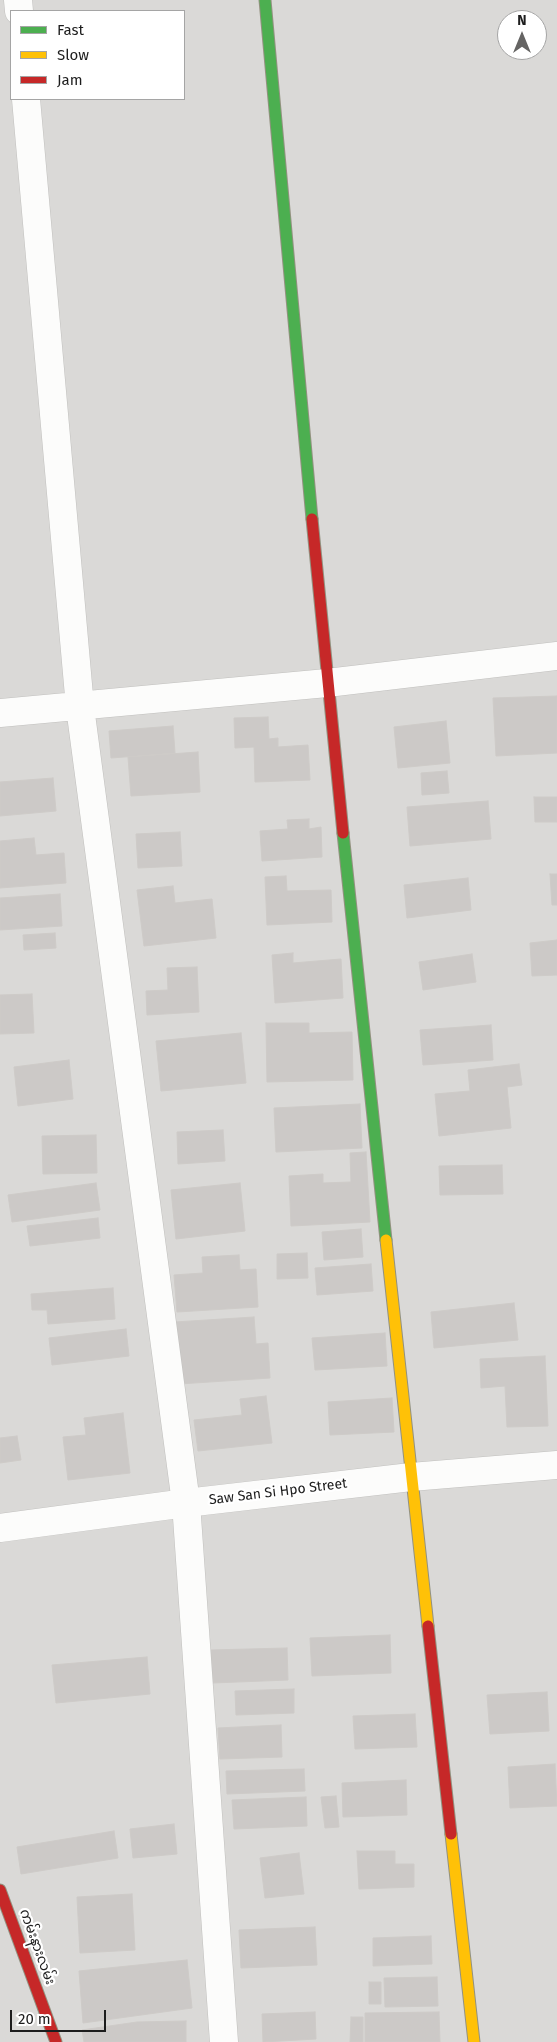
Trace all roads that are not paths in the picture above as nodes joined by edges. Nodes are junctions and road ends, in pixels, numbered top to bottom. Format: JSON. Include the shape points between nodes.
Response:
{"nodes":[{"id":1,"x":265,"y":0,"type":"edge"},
{"id":2,"x":26,"y":100,"type":"edge"},
{"id":3,"x":557,"y":656,"type":"edge"},
{"id":4,"x":328,"y":683,"type":"junction"},
{"id":5,"x":80,"y":707,"type":"junction"},
{"id":6,"x":0,"y":713,"type":"edge"},
{"id":7,"x":557,"y":1465,"type":"edge"},
{"id":8,"x":411,"y":1477,"type":"junction"},
{"id":9,"x":186,"y":1503,"type":"junction"},
{"id":10,"x":0,"y":1528,"type":"edge"},
{"id":11,"x":0,"y":1890,"type":"edge"},
{"id":12,"x":56,"y":2042,"type":"edge"},
{"id":13,"x":224,"y":2042,"type":"edge"},
{"id":14,"x":474,"y":2042,"type":"edge"}],
"edges":[{"from":1,"to":4,"type":"street"},
{"from":2,"to":5,"type":"street"},
{"from":3,"to":4,"type":"street"},
{"from":4,"to":5,"type":"street"},
{"from":4,"to":8,"type":"street"},
{"from":5,"to":6,"type":"street"},
{"from":5,"to":9,"type":"street"},
{"from":7,"to":8,"type":"street","name":"Saw San Si Hpo Street"},
{"from":8,"to":9,"type":"street","name":"Saw San Si Hpo Street"},
{"from":8,"to":14,"type":"street"},
{"from":9,"to":10,"type":"street","name":"Saw San Si Hpo Street"},
{"from":9,"to":13,"type":"street"},
{"from":11,"to":12,"type":"street","name":"ကမ်းနားလမ်း"}]}
